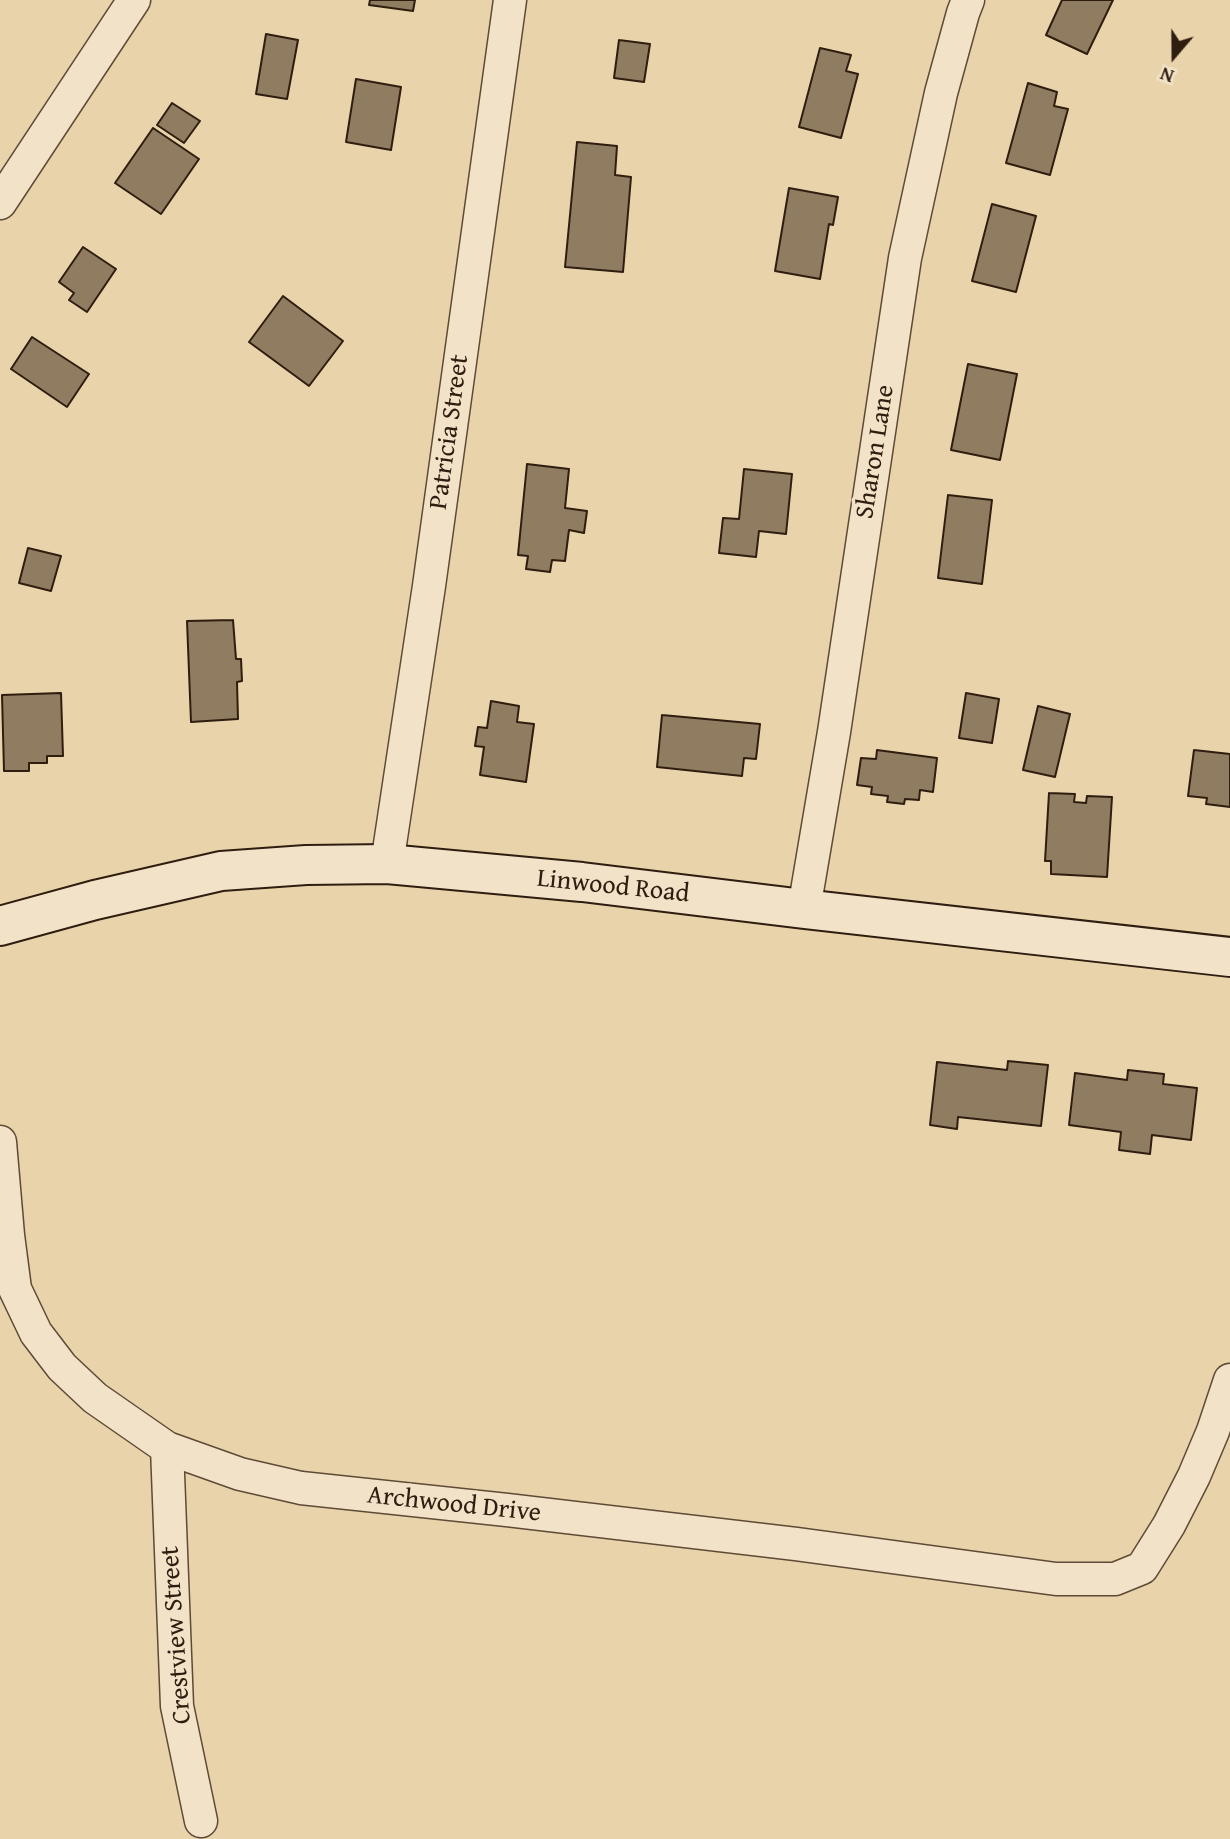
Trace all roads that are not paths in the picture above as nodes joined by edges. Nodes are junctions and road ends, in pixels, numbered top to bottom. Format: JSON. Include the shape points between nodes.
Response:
{"nodes":[{"id":1,"x":134,"y":0,"type":"edge"},
{"id":2,"x":510,"y":0,"type":"edge"},
{"id":3,"x":968,"y":0,"type":"edge"},
{"id":4,"x":0,"y":203,"type":"edge"},
{"id":5,"x":387,"y":864,"type":"junction"},
{"id":6,"x":804,"y":909,"type":"junction"},
{"id":7,"x":0,"y":926,"type":"edge"},
{"id":8,"x":1230,"y":957,"type":"edge"},
{"id":9,"x":0,"y":1142,"type":"edge"},
{"id":10,"x":1230,"y":1380,"type":"edge"},
{"id":11,"x":167,"y":1448,"type":"junction"},
{"id":12,"x":201,"y":1821,"type":"dead end"}],
"edges":[{"from":1,"to":4,"type":"street"},
{"from":2,"to":5,"type":"street","name":"Patricia Street"},
{"from":3,"to":6,"type":"street","name":"Sharon Lane","via":[[941,93],[905,258]]},
{"from":5,"to":6,"type":"main road","name":"Linwood Road"},
{"from":5,"to":7,"type":"main road","name":"Linwood Road","via":[[221,871]]},
{"from":6,"to":8,"type":"main road","name":"Linwood Road"},
{"from":9,"to":11,"type":"street","name":"Archwood Drive","via":[[15,1289],[36,1333],[62,1367],[95,1398]]},
{"from":10,"to":11,"type":"street","name":"Archwood Drive","via":[[1194,1476],[1168,1525],[1142,1568],[1115,1579],[1056,1579],[796,1544],[301,1488],[240,1474]]},
{"from":11,"to":12,"type":"street","name":"Crestview Street","via":[[177,1706]]}]}
